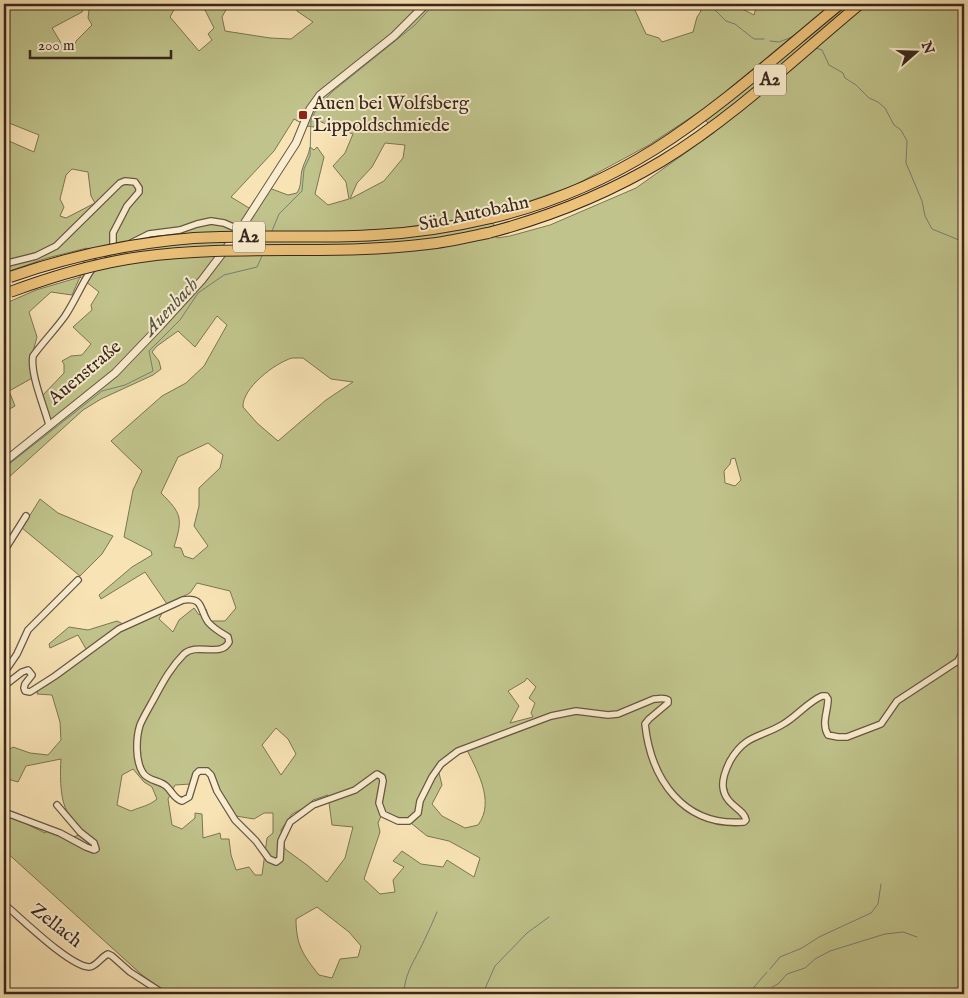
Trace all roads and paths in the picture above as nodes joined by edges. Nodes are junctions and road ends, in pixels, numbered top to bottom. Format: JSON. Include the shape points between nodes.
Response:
{"nodes":[{"id":1,"x":426,"y":4,"type":"edge"},
{"id":2,"x":840,"y":4,"type":"edge"},
{"id":3,"x":860,"y":4,"type":"edge"},
{"id":4,"x":240,"y":230,"type":"junction"},
{"id":5,"x":113,"y":245,"type":"junction"},
{"id":6,"x":4,"y":264,"type":"edge"},
{"id":7,"x":7,"y":278,"type":"edge"},
{"id":8,"x":7,"y":293,"type":"edge"},
{"id":9,"x":49,"y":425,"type":"junction"},
{"id":10,"x":4,"y":462,"type":"edge"},
{"id":11,"x":26,"y":516,"type":"dead end"},
{"id":12,"x":4,"y":551,"type":"edge"},
{"id":13,"x":78,"y":580,"type":"dead end"},
{"id":14,"x":964,"y":649,"type":"edge"},
{"id":15,"x":962,"y":658,"type":"edge"},
{"id":16,"x":4,"y":673,"type":"edge"},
{"id":17,"x":4,"y":686,"type":"edge"},
{"id":18,"x":57,"y":805,"type":"dead end"},
{"id":19,"x":4,"y":812,"type":"edge"},
{"id":20,"x":4,"y":904,"type":"edge"},
{"id":21,"x":164,"y":994,"type":"edge"}],
"edges":[{"from":1,"to":4,"type":"street","name":"Auenstraße","via":[[394,36],[320,94],[296,143]]},
{"from":2,"to":7,"type":"highway","name":"Süd Autobahn","number":"A2","bridge":true,"via":[[702,117],[655,149],[597,181],[539,205],[427,231],[375,236],[227,237],[158,242],[89,253]]},
{"from":3,"to":8,"type":"highway","name":"Süd Autobahn","number":"A2","bridge":true,"via":[[711,127],[663,160],[605,192],[541,218],[488,233],[427,244],[142,256],[67,272]]},
{"from":4,"to":5,"type":"street","via":[[224,222],[211,221],[149,234],[126,246]]},
{"from":4,"to":9,"type":"street","name":"Auenstraße","via":[[202,280],[115,373]]},
{"from":5,"to":6,"type":"street","via":[[113,233],[127,206],[139,192],[135,182],[120,183],[56,246],[36,256]]},
{"from":5,"to":9,"type":"street","via":[[95,262],[64,317],[33,356],[35,378]]},
{"from":9,"to":10,"type":"street","name":"Auenstraße"},
{"from":11,"to":12,"type":"street"},
{"from":13,"to":16,"type":"street","via":[[28,630],[18,654]]},
{"from":14,"to":15,"type":"street"},
{"from":15,"to":17,"type":"street","via":[[897,701],[884,722],[859,733],[841,737],[828,735],[824,726],[828,699],[822,696],[785,723],[749,740],[736,751],[723,781],[725,795],[730,804],[746,816],[744,822],[704,818],[684,806],[665,785],[651,756],[645,724],[668,704],[668,700],[659,698],[618,714],[576,711],[551,716],[458,751],[436,770],[420,801],[418,813],[409,821],[398,821],[383,814],[379,803],[383,780],[377,774],[356,790],[313,805],[290,822],[281,841],[280,859],[276,862],[268,860],[256,841],[235,820],[207,771],[196,774],[189,797],[182,801],[165,786],[148,779],[139,764],[140,726],[166,674],[189,650],[221,649],[229,642],[228,637],[208,621],[196,601],[183,600],[119,629],[30,692],[24,688],[32,675],[28,670]]},
{"from":18,"to":19,"type":"street","via":[[96,849],[86,848],[60,833]]},
{"from":20,"to":21,"type":"street","name":"Zellach","via":[[73,960],[91,967],[108,954]]}]}
